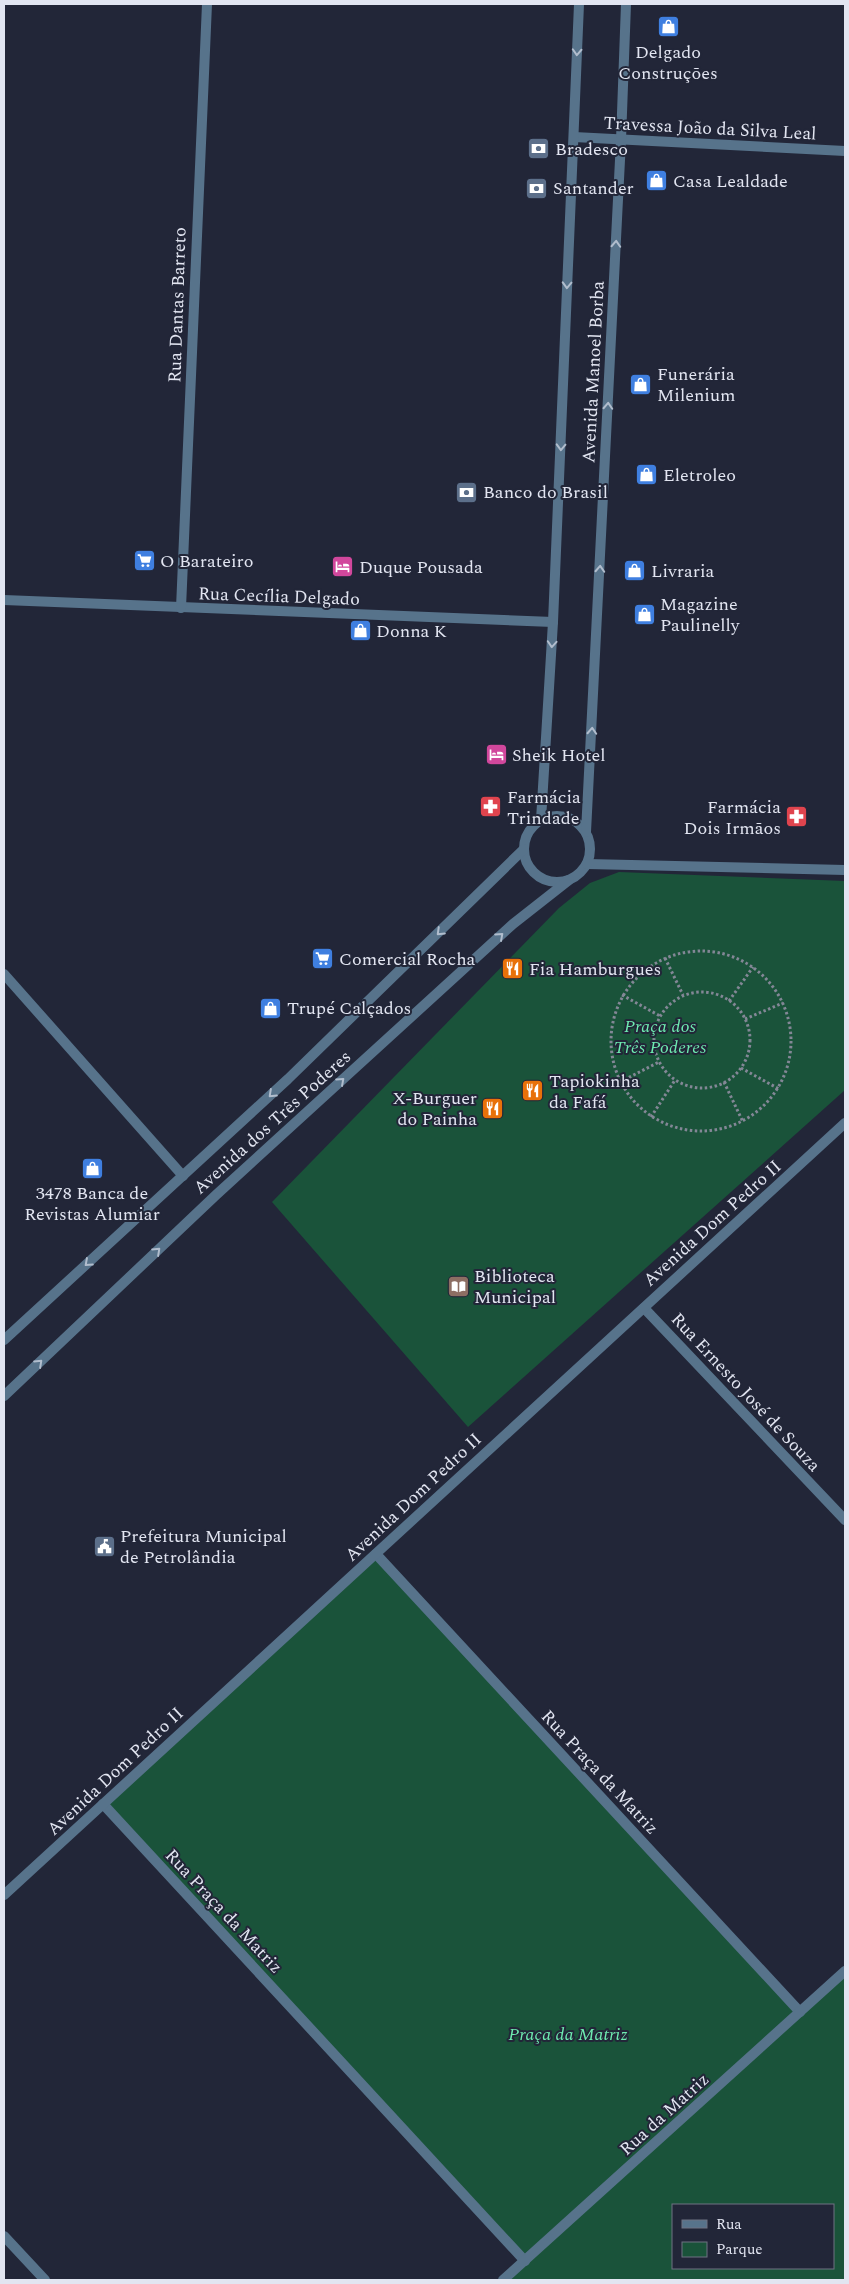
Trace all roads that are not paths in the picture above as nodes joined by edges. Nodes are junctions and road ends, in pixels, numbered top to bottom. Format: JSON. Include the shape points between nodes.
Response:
{"nodes":[{"id":1,"x":206,"y":4,"type":"edge"},
{"id":2,"x":580,"y":4,"type":"edge"},
{"id":3,"x":626,"y":4,"type":"edge"},
{"id":4,"x":574,"y":137,"type":"junction"},
{"id":5,"x":621,"y":140,"type":"junction"},
{"id":6,"x":845,"y":151,"type":"edge"},
{"id":7,"x":4,"y":600,"type":"edge"},
{"id":8,"x":181,"y":608,"type":"junction"},
{"id":9,"x":553,"y":622,"type":"junction"},
{"id":10,"x":541,"y":820,"type":"junction"},
{"id":11,"x":586,"y":832,"type":"junction"},
{"id":12,"x":524,"y":849,"type":"junction"},
{"id":13,"x":587,"y":864,"type":"junction"},
{"id":14,"x":845,"y":870,"type":"edge"},
{"id":15,"x":569,"y":880,"type":"junction"},
{"id":16,"x":4,"y":974,"type":"edge"},
{"id":17,"x":845,"y":1123,"type":"edge"},
{"id":18,"x":183,"y":1176,"type":"junction"},
{"id":19,"x":644,"y":1308,"type":"junction"},
{"id":20,"x":4,"y":1340,"type":"edge"},
{"id":21,"x":4,"y":1396,"type":"edge"},
{"id":22,"x":845,"y":1520,"type":"edge"},
{"id":23,"x":376,"y":1554,"type":"junction"},
{"id":24,"x":103,"y":1804,"type":"junction"},
{"id":25,"x":4,"y":1895,"type":"edge"},
{"id":26,"x":845,"y":1971,"type":"edge"},
{"id":27,"x":800,"y":2012,"type":"junction"},
{"id":28,"x":4,"y":2236,"type":"edge"},
{"id":29,"x":525,"y":2261,"type":"junction"},
{"id":30,"x":45,"y":2280,"type":"edge"},
{"id":31,"x":504,"y":2280,"type":"edge"}],
"edges":[{"from":1,"to":8,"type":"street","name":"Rua Dantas Barreto"},
{"from":2,"to":4,"type":"street","name":"Avenida Manoel Borba","one_way":true},
{"from":3,"to":5,"type":"street","name":"Avenida Manoel Borba"},
{"from":4,"to":5,"type":"street","name":"Travessa João da Silva Leal"},
{"from":4,"to":9,"type":"street","name":"Avenida Manoel Borba","one_way":true},
{"from":5,"to":6,"type":"street","name":"Travessa João da Silva Leal"},
{"from":11,"to":5,"type":"street","name":"Avenida Manoel Borba","one_way":true},
{"from":7,"to":8,"type":"street","name":"Rua Cecília Delgado"},
{"from":8,"to":9,"type":"street","name":"Rua Cecília Delgado"},
{"from":9,"to":10,"type":"street","name":"Avenida Manoel Borba","one_way":true},
{"from":10,"to":11,"type":"street","via":[[552,816],[566,817],[581,825]]},
{"from":10,"to":12,"type":"street","via":[[527,835]]},
{"from":11,"to":13,"type":"street","via":[[590,848]]},
{"from":12,"to":15,"type":"street","via":[[528,864],[539,876],[554,882]]},
{"from":12,"to":18,"type":"street","name":"Avenida dos Três Poderes","one_way":true,"via":[[288,1079]]},
{"from":13,"to":14,"type":"street"},
{"from":13,"to":15,"type":"street"},
{"from":21,"to":15,"type":"street","name":"Avenida dos Três Poderes","one_way":true,"via":[[260,1155],[513,924]]},
{"from":16,"to":18,"type":"street"},
{"from":17,"to":19,"type":"street","name":"Avenida Dom Pedro II"},
{"from":18,"to":20,"type":"street","name":"Avenida dos Três Poderes","one_way":true},
{"from":19,"to":22,"type":"street","name":"Rua Ernesto José de Souza"},
{"from":19,"to":23,"type":"street","name":"Avenida Dom Pedro II"},
{"from":23,"to":24,"type":"street","name":"Avenida Dom Pedro II"},
{"from":23,"to":27,"type":"street","name":"Rua Praça da Matriz"},
{"from":24,"to":25,"type":"street","name":"Avenida Dom Pedro II"},
{"from":24,"to":29,"type":"street","name":"Rua Praça da Matriz"},
{"from":26,"to":27,"type":"street","name":"Rua da Matriz"},
{"from":27,"to":29,"type":"street","name":"Rua da Matriz"},
{"from":28,"to":30,"type":"street"},
{"from":29,"to":31,"type":"street","name":"Rua da Matriz"}]}
